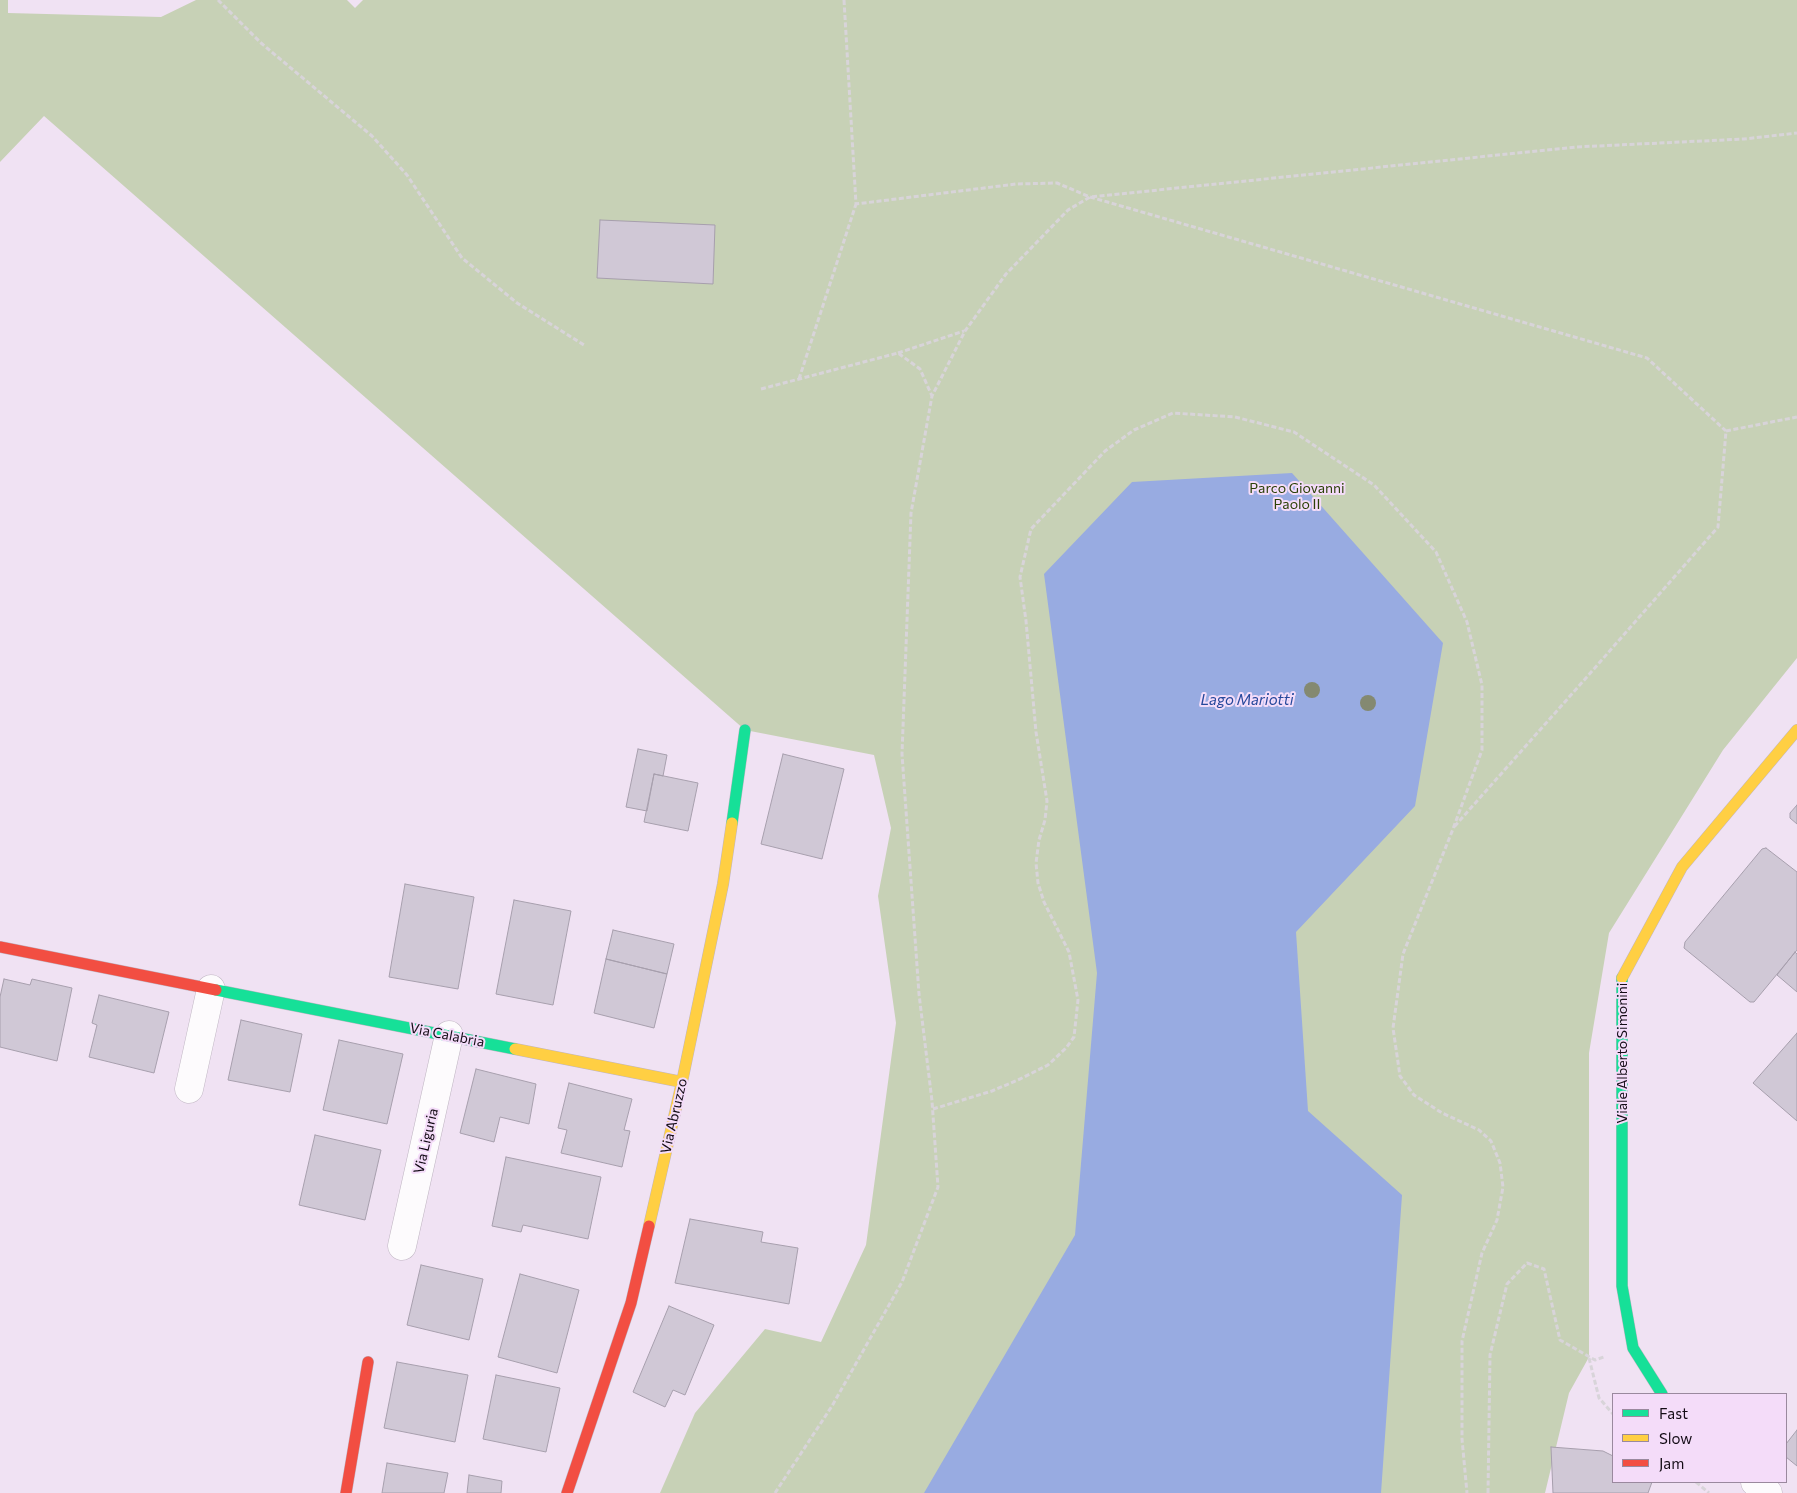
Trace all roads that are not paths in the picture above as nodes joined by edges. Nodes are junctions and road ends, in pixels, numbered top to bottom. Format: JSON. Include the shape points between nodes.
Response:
{"nodes":[{"id":1,"x":746,"y":730,"type":"dead end"},
{"id":2,"x":1797,"y":730,"type":"edge"},
{"id":3,"x":0,"y":947,"type":"edge"},
{"id":4,"x":212,"y":989,"type":"junction"},
{"id":5,"x":449,"y":1035,"type":"junction"},
{"id":6,"x":682,"y":1082,"type":"junction"},
{"id":7,"x":189,"y":1089,"type":"dead end"},
{"id":8,"x":402,"y":1246,"type":"dead end"},
{"id":9,"x":368,"y":1362,"type":"dead end"},
{"id":10,"x":1661,"y":1393,"type":"edge"},
{"id":11,"x":1756,"y":1483,"type":"edge"},
{"id":12,"x":346,"y":1493,"type":"edge"},
{"id":13,"x":567,"y":1493,"type":"edge"},
{"id":14,"x":1768,"y":1493,"type":"edge"}],
"edges":[{"from":1,"to":6,"type":"street","name":"Via Abruzzo","via":[[723,884]]},
{"from":2,"to":10,"type":"street","name":"Viale Alberto Simonini","via":[[1682,867],[1622,976],[1622,1286],[1633,1348]]},
{"from":3,"to":4,"type":"street","name":"Via Calabria"},
{"from":4,"to":5,"type":"street","name":"Via Calabria"},
{"from":4,"to":7,"type":"street"},
{"from":5,"to":6,"type":"street","name":"Via Calabria"},
{"from":5,"to":8,"type":"street","name":"Via Liguria"},
{"from":6,"to":13,"type":"street","name":"Via Abruzzo","via":[[631,1303]]},
{"from":9,"to":12,"type":"street"},
{"from":11,"to":14,"type":"street"}]}
